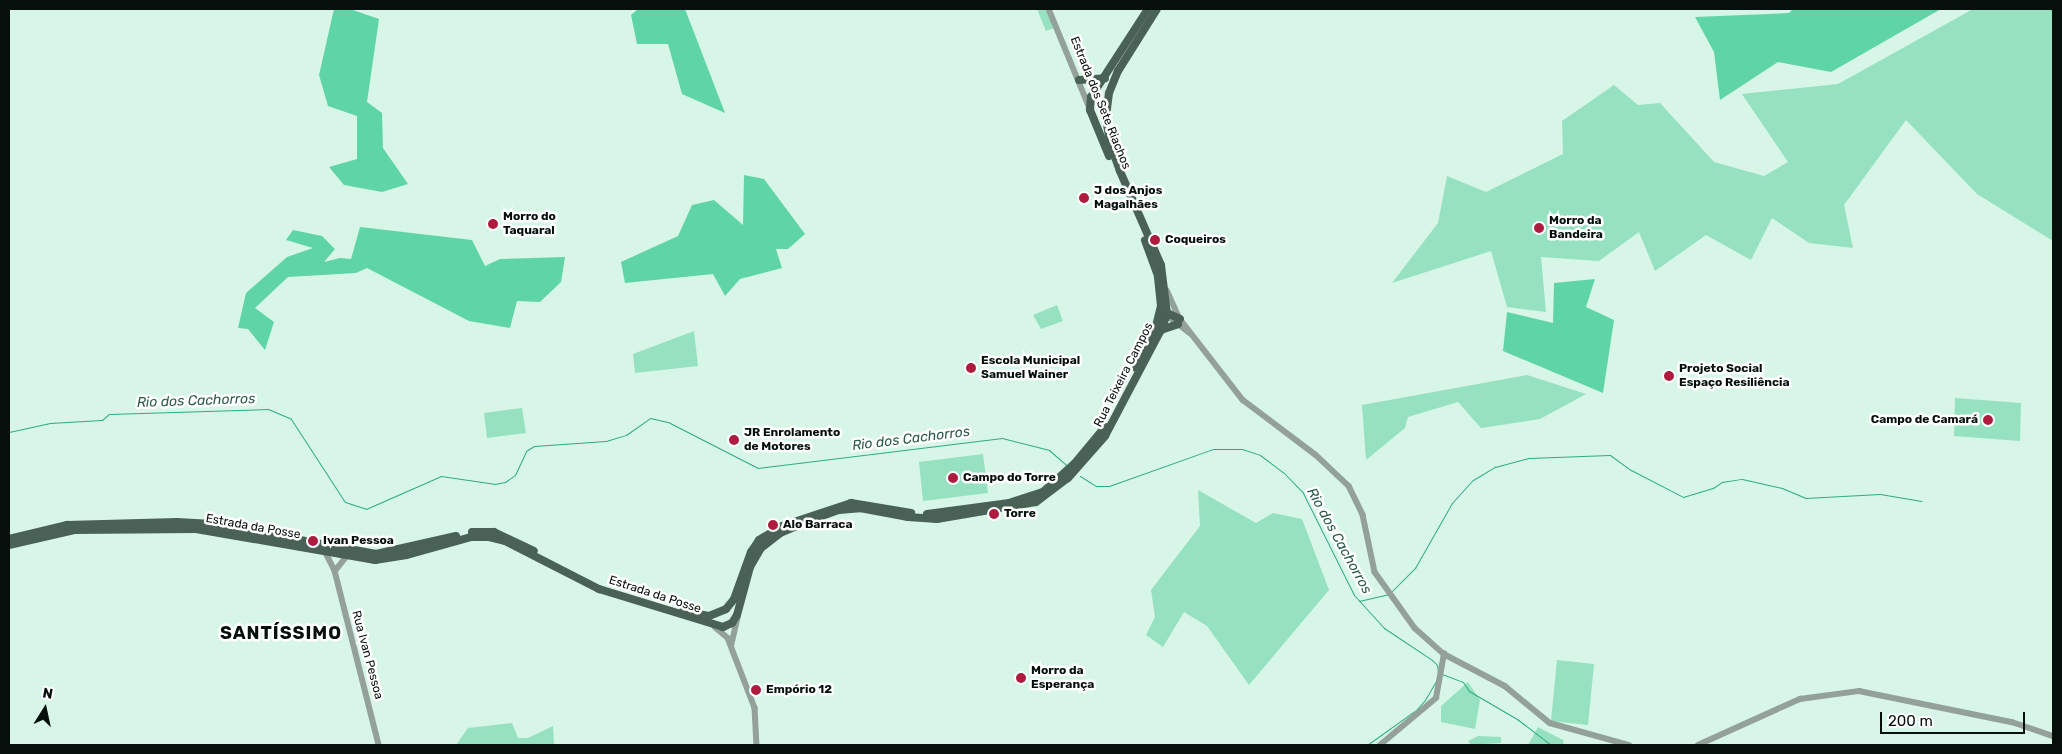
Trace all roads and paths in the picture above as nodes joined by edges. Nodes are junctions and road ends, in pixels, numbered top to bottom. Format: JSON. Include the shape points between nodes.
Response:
{"nodes":[{"id":1,"x":1049,"y":9,"type":"edge"},
{"id":2,"x":1148,"y":9,"type":"edge"},
{"id":3,"x":1157,"y":9,"type":"edge"},
{"id":4,"x":1101,"y":77,"type":"junction"},
{"id":5,"x":1079,"y":80,"type":"junction"},
{"id":6,"x":1112,"y":86,"type":"junction"},
{"id":7,"x":1092,"y":114,"type":"junction"},
{"id":8,"x":1106,"y":117,"type":"junction"},
{"id":9,"x":1166,"y":288,"type":"junction"},
{"id":10,"x":1161,"y":306,"type":"junction"},
{"id":11,"x":1166,"y":314,"type":"junction"},
{"id":12,"x":1158,"y":320,"type":"junction"},
{"id":13,"x":1179,"y":322,"type":"junction"},
{"id":14,"x":1162,"y":330,"type":"junction"},
{"id":15,"x":1074,"y":468,"type":"junction"},
{"id":16,"x":9,"y":539,"type":"edge"},
{"id":17,"x":9,"y":545,"type":"edge"},
{"id":18,"x":326,"y":553,"type":"junction"},
{"id":19,"x":346,"y":557,"type":"junction"},
{"id":20,"x":335,"y":571,"type":"junction"},
{"id":21,"x":729,"y":606,"type":"junction"},
{"id":22,"x":715,"y":615,"type":"junction"},
{"id":23,"x":737,"y":615,"type":"junction"},
{"id":24,"x":715,"y":626,"type":"junction"},
{"id":25,"x":731,"y":646,"type":"junction"},
{"id":26,"x":1444,"y":654,"type":"junction"},
{"id":27,"x":2053,"y":736,"type":"edge"},
{"id":28,"x":379,"y":745,"type":"edge"},
{"id":29,"x":757,"y":745,"type":"edge"},
{"id":30,"x":1380,"y":745,"type":"edge"},
{"id":31,"x":1629,"y":745,"type":"edge"},
{"id":32,"x":1698,"y":745,"type":"edge"}],
"edges":[{"from":1,"to":5,"type":"street","name":"Estrada dos Sete Riachos"},
{"from":2,"to":4,"type":"main road"},
{"from":3,"to":6,"type":"main road","name":"Estrada dos Sete Riachos","via":[[1121,64]]},
{"from":4,"to":5,"type":"main road"},
{"from":4,"to":6,"type":"main road"},
{"from":4,"to":7,"type":"main road","via":[[1093,91]]},
{"from":5,"to":7,"type":"street","name":"Estrada dos Sete Riachos"},
{"from":6,"to":8,"type":"main road","name":"Estrada dos Sete Riachos"},
{"from":7,"to":8,"type":"main road"},
{"from":7,"to":10,"type":"main road","name":"Estrada dos Sete Riachos","via":[[1156,267]]},
{"from":8,"to":9,"type":"main road","name":"Estrada dos Sete Riachos","via":[[1110,143],[1161,265]]},
{"from":9,"to":11,"type":"main road","name":"Rua Teixeira Campos"},
{"from":9,"to":13,"type":"street"},
{"from":10,"to":11,"type":"street"},
{"from":10,"to":12,"type":"main road","name":"Estrada dos Sete Riachos"},
{"from":11,"to":12,"type":"main road"},
{"from":11,"to":13,"type":"main road"},
{"from":11,"to":14,"type":"main road","name":"Rua Teixeira Campos"},
{"from":12,"to":15,"type":"main road","name":"Rua Teixeira Campos","via":[[1105,427]]},
{"from":13,"to":14,"type":"main road"},
{"from":13,"to":26,"type":"street","via":[[1243,400],[1316,455],[1348,486],[1363,515],[1373,566],[1415,628]]},
{"from":14,"to":15,"type":"main road","name":"Rua Teixeira Campos","via":[[1108,431]]},
{"from":15,"to":21,"type":"main road","name":"Rua Teixeira Campos","via":[[1043,492],[1009,503],[923,514],[851,503],[812,514],[759,540],[747,558]]},
{"from":15,"to":23,"type":"main road","name":"Rua Teixeira Campos","via":[[1046,497],[1022,506],[937,519],[849,509],[788,529],[773,537],[756,554]]},
{"from":16,"to":22,"type":"main road","name":"Estrada da Posse","via":[[76,524],[177,522],[213,524],[376,554],[472,532],[494,532],[608,587],[695,614]]},
{"from":17,"to":18,"type":"main road","name":"Estrada da Posse","via":[[75,530],[180,528],[212,530]]},
{"from":18,"to":19,"type":"main road","name":"Estrada da Posse"},
{"from":18,"to":20,"type":"street","name":"Rua Ivan Pessoa"},
{"from":19,"to":20,"type":"street"},
{"from":19,"to":24,"type":"main road","name":"Estrada da Posse","via":[[390,559],[471,537],[488,537],[505,541],[599,589]]},
{"from":20,"to":28,"type":"street","name":"Rua Ivan Pessoa"},
{"from":21,"to":22,"type":"main road"},
{"from":21,"to":23,"type":"main road"},
{"from":22,"to":24,"type":"main road"},
{"from":23,"to":24,"type":"main road","via":[[730,625]]},
{"from":23,"to":25,"type":"street","name":"Rua Teixeira Campos"},
{"from":24,"to":25,"type":"street","via":[[726,635]]},
{"from":25,"to":29,"type":"street","via":[[755,708]]},
{"from":26,"to":30,"type":"street","via":[[1439,692],[1428,708]]},
{"from":26,"to":31,"type":"street","via":[[1505,686],[1556,727]]},
{"from":27,"to":32,"type":"street","via":[[2012,722],[1859,691],[1800,700]]}]}
